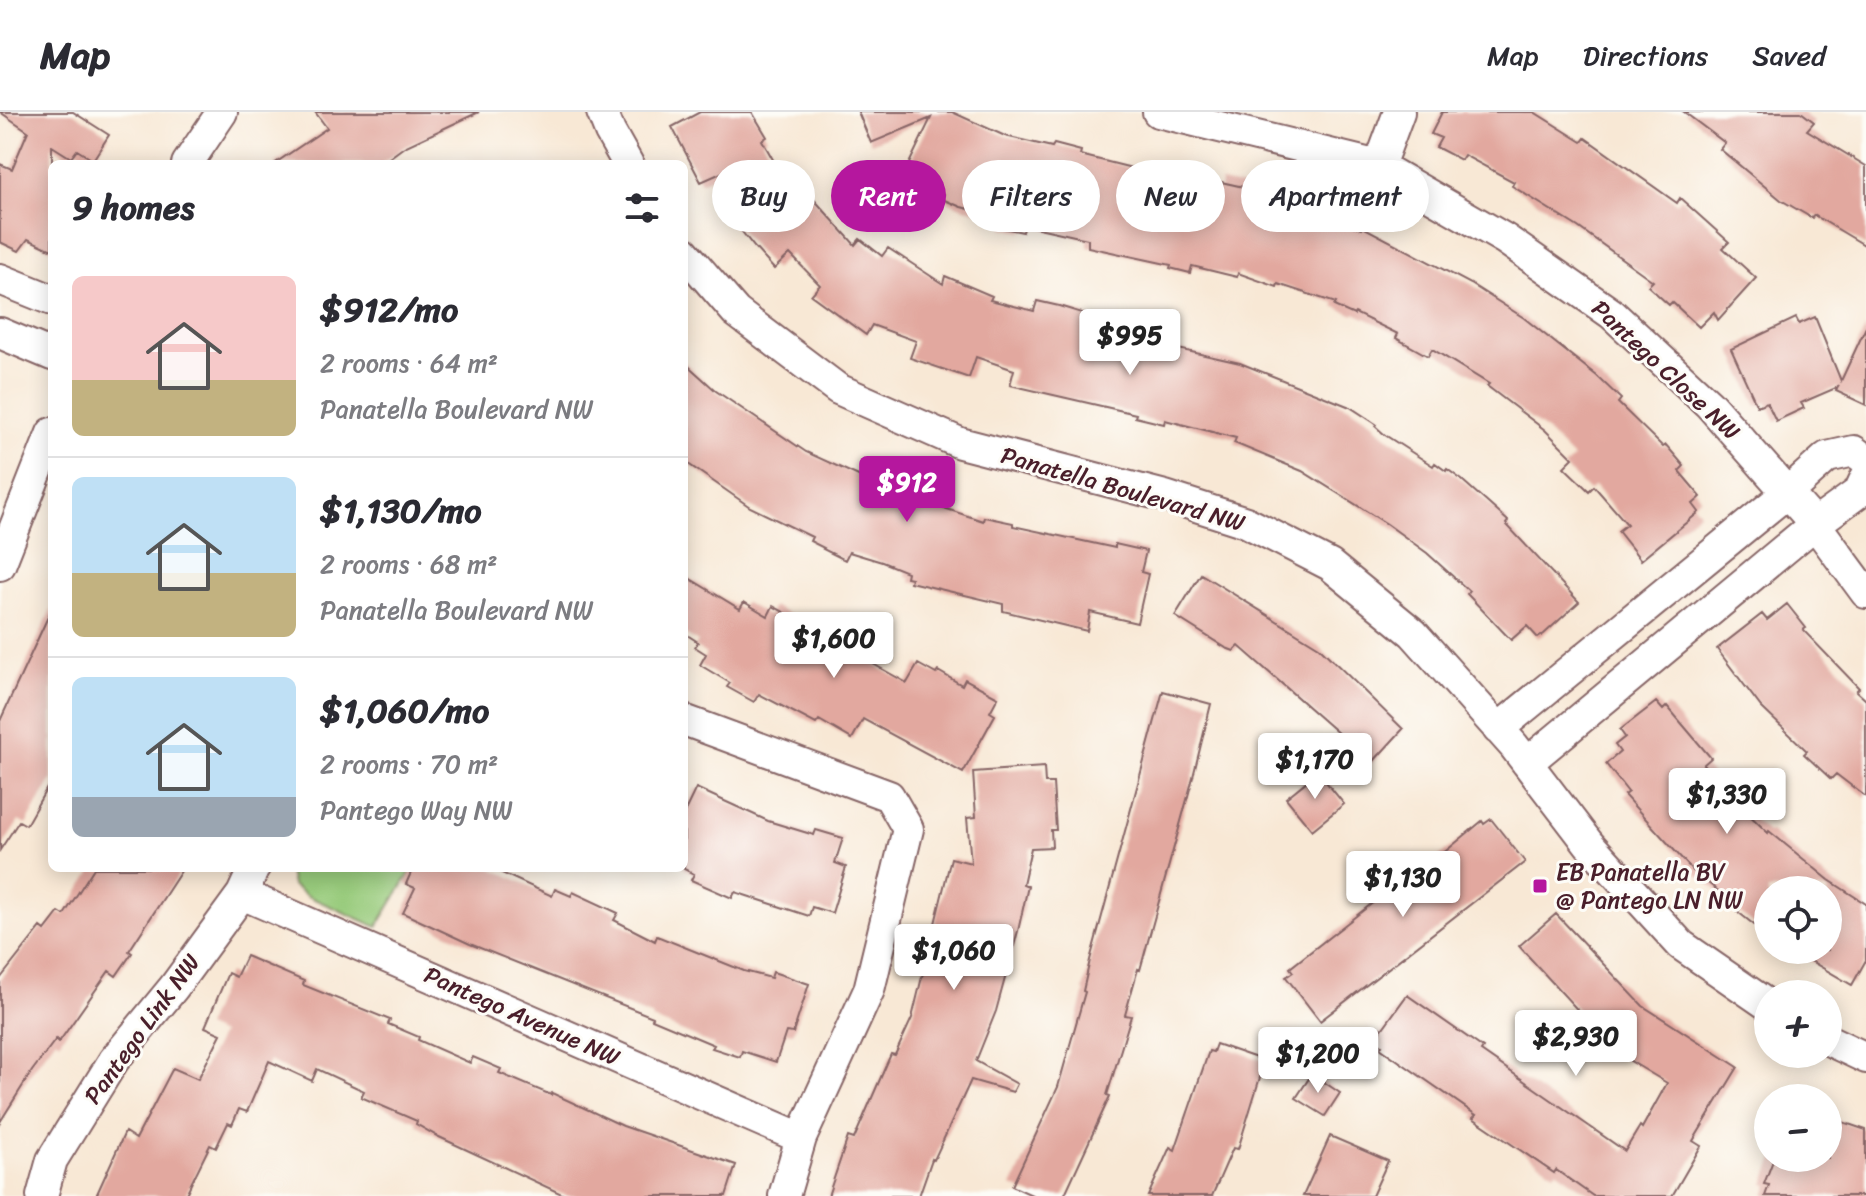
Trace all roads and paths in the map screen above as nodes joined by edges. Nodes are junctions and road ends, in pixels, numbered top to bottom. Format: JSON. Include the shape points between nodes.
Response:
{"nodes":[{"id":1,"x":222,"y":112,"type":"edge"},
{"id":2,"x":602,"y":112,"type":"edge"},
{"id":3,"x":1158,"y":112,"type":"edge"},
{"id":4,"x":1399,"y":112,"type":"edge"},
{"id":5,"x":190,"y":160,"type":"edge"},
{"id":6,"x":626,"y":160,"type":"edge"},
{"id":7,"x":1354,"y":160,"type":"edge"},
{"id":8,"x":1381,"y":160,"type":"edge"},
{"id":9,"x":1429,"y":195,"type":"edge"},
{"id":10,"x":688,"y":257,"type":"edge"},
{"id":11,"x":0,"y":279,"type":"edge"},
{"id":12,"x":48,"y":298,"type":"edge"},
{"id":13,"x":0,"y":333,"type":"edge"},
{"id":14,"x":48,"y":353,"type":"edge"},
{"id":15,"x":48,"y":443,"type":"edge"},
{"id":16,"x":1866,"y":460,"type":"edge"},
{"id":17,"x":1866,"y":477,"type":"edge"},
{"id":18,"x":1788,"y":492,"type":"junction"},
{"id":19,"x":1815,"y":524,"type":"junction"},
{"id":20,"x":0,"y":565,"type":"edge"},
{"id":21,"x":1866,"y":593,"type":"edge"},
{"id":22,"x":688,"y":721,"type":"edge"},
{"id":23,"x":1498,"y":729,"type":"junction"},
{"id":24,"x":1527,"y":763,"type":"junction"},
{"id":25,"x":248,"y":881,"type":"edge"},
{"id":26,"x":1754,"y":995,"type":"edge"},
{"id":27,"x":1842,"y":1047,"type":"edge"},
{"id":28,"x":1866,"y":1058,"type":"edge"},
{"id":29,"x":801,"y":1138,"type":"junction"},
{"id":30,"x":42,"y":1196,"type":"edge"},
{"id":31,"x":784,"y":1196,"type":"edge"}],
"edges":[{"from":1,"to":5,"type":"street"},
{"from":2,"to":6,"type":"street"},
{"from":3,"to":7,"type":"street","name":"Pantego Close NW"},
{"from":4,"to":8,"type":"street"},
{"from":9,"to":18,"type":"street","name":"Pantego Close NW","via":[[1505,239],[1612,314],[1709,404]]},
{"from":10,"to":23,"type":"street","name":"Panatella Boulevard NW","via":[[736,312],[838,389],[960,443],[1246,522],[1330,565],[1413,633]]},
{"from":11,"to":12,"type":"street"},
{"from":13,"to":14,"type":"street"},
{"from":15,"to":20,"type":"street"},
{"from":16,"to":18,"type":"street","via":[[1854,451],[1827,457]]},
{"from":17,"to":19,"type":"street","via":[[1859,492]]},
{"from":18,"to":19,"type":"street","name":"Pantego Close NW"},
{"from":18,"to":23,"type":"street"},
{"from":19,"to":21,"type":"street","name":"Pantego Close NW"},
{"from":19,"to":24,"type":"street"},
{"from":22,"to":29,"type":"street","via":[[889,796],[908,829],[869,990]]},
{"from":23,"to":24,"type":"street","name":"Panatella Boulevard NW"},
{"from":24,"to":26,"type":"street","name":"Panatella Boulevard NW","via":[[1589,844],[1681,945]]},
{"from":25,"to":29,"type":"street","name":"Pantego Avenue NW"},
{"from":25,"to":30,"type":"street","name":"Pantego Link NW","via":[[174,987],[114,1060],[52,1160]]},
{"from":27,"to":28,"type":"street"},
{"from":29,"to":31,"type":"street"}]}
